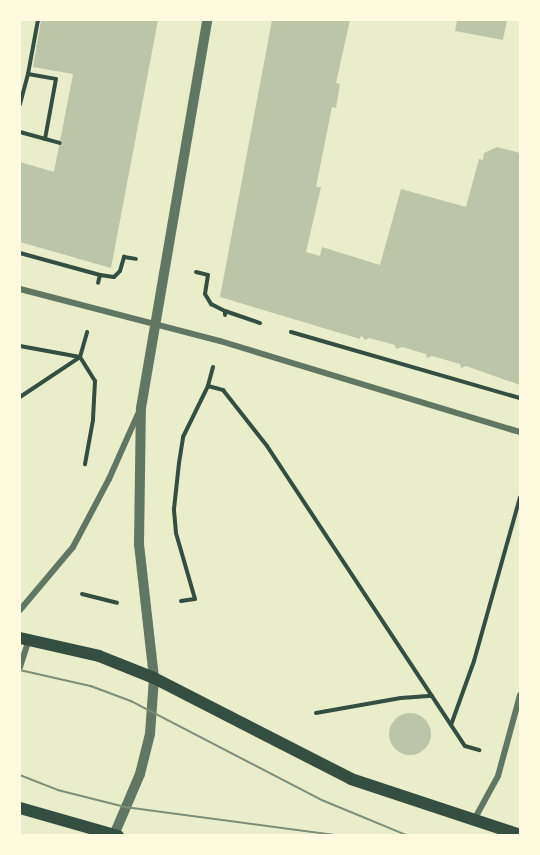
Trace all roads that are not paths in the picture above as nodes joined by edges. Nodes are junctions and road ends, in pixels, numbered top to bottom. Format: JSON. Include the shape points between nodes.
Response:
{"nodes":[{"id":1,"x":207,"y":20,"type":"edge"},
{"id":2,"x":20,"y":289,"type":"edge"},
{"id":3,"x":155,"y":324,"type":"junction"},
{"id":4,"x":141,"y":408,"type":"junction"},
{"id":5,"x":520,"y":432,"type":"edge"},
{"id":6,"x":20,"y":610,"type":"edge"},
{"id":7,"x":24,"y":638,"type":"edge"},
{"id":8,"x":20,"y":667,"type":"edge"},
{"id":9,"x":154,"y":678,"type":"junction"},
{"id":10,"x":520,"y":695,"type":"edge"},
{"id":11,"x":20,"y":808,"type":"edge"},
{"id":12,"x":474,"y":820,"type":"junction"},
{"id":13,"x":115,"y":835,"type":"edge"},
{"id":14,"x":520,"y":835,"type":"edge"}],
"edges":[{"from":1,"to":3,"type":"street"},
{"from":2,"to":3,"type":"street"},
{"from":3,"to":4,"type":"street"},
{"from":3,"to":5,"type":"street"},
{"from":4,"to":6,"type":"street","via":[[73,547]]},
{"from":4,"to":9,"type":"street","via":[[140,544]]},
{"from":7,"to":8,"type":"street"},
{"from":7,"to":9,"type":"main road","via":[[99,656]]},
{"from":9,"to":12,"type":"main road","via":[[351,779]]},
{"from":9,"to":13,"type":"street","via":[[146,751]]},
{"from":10,"to":12,"type":"street","via":[[498,776]]},
{"from":11,"to":13,"type":"main road"},
{"from":12,"to":14,"type":"main road"}]}
